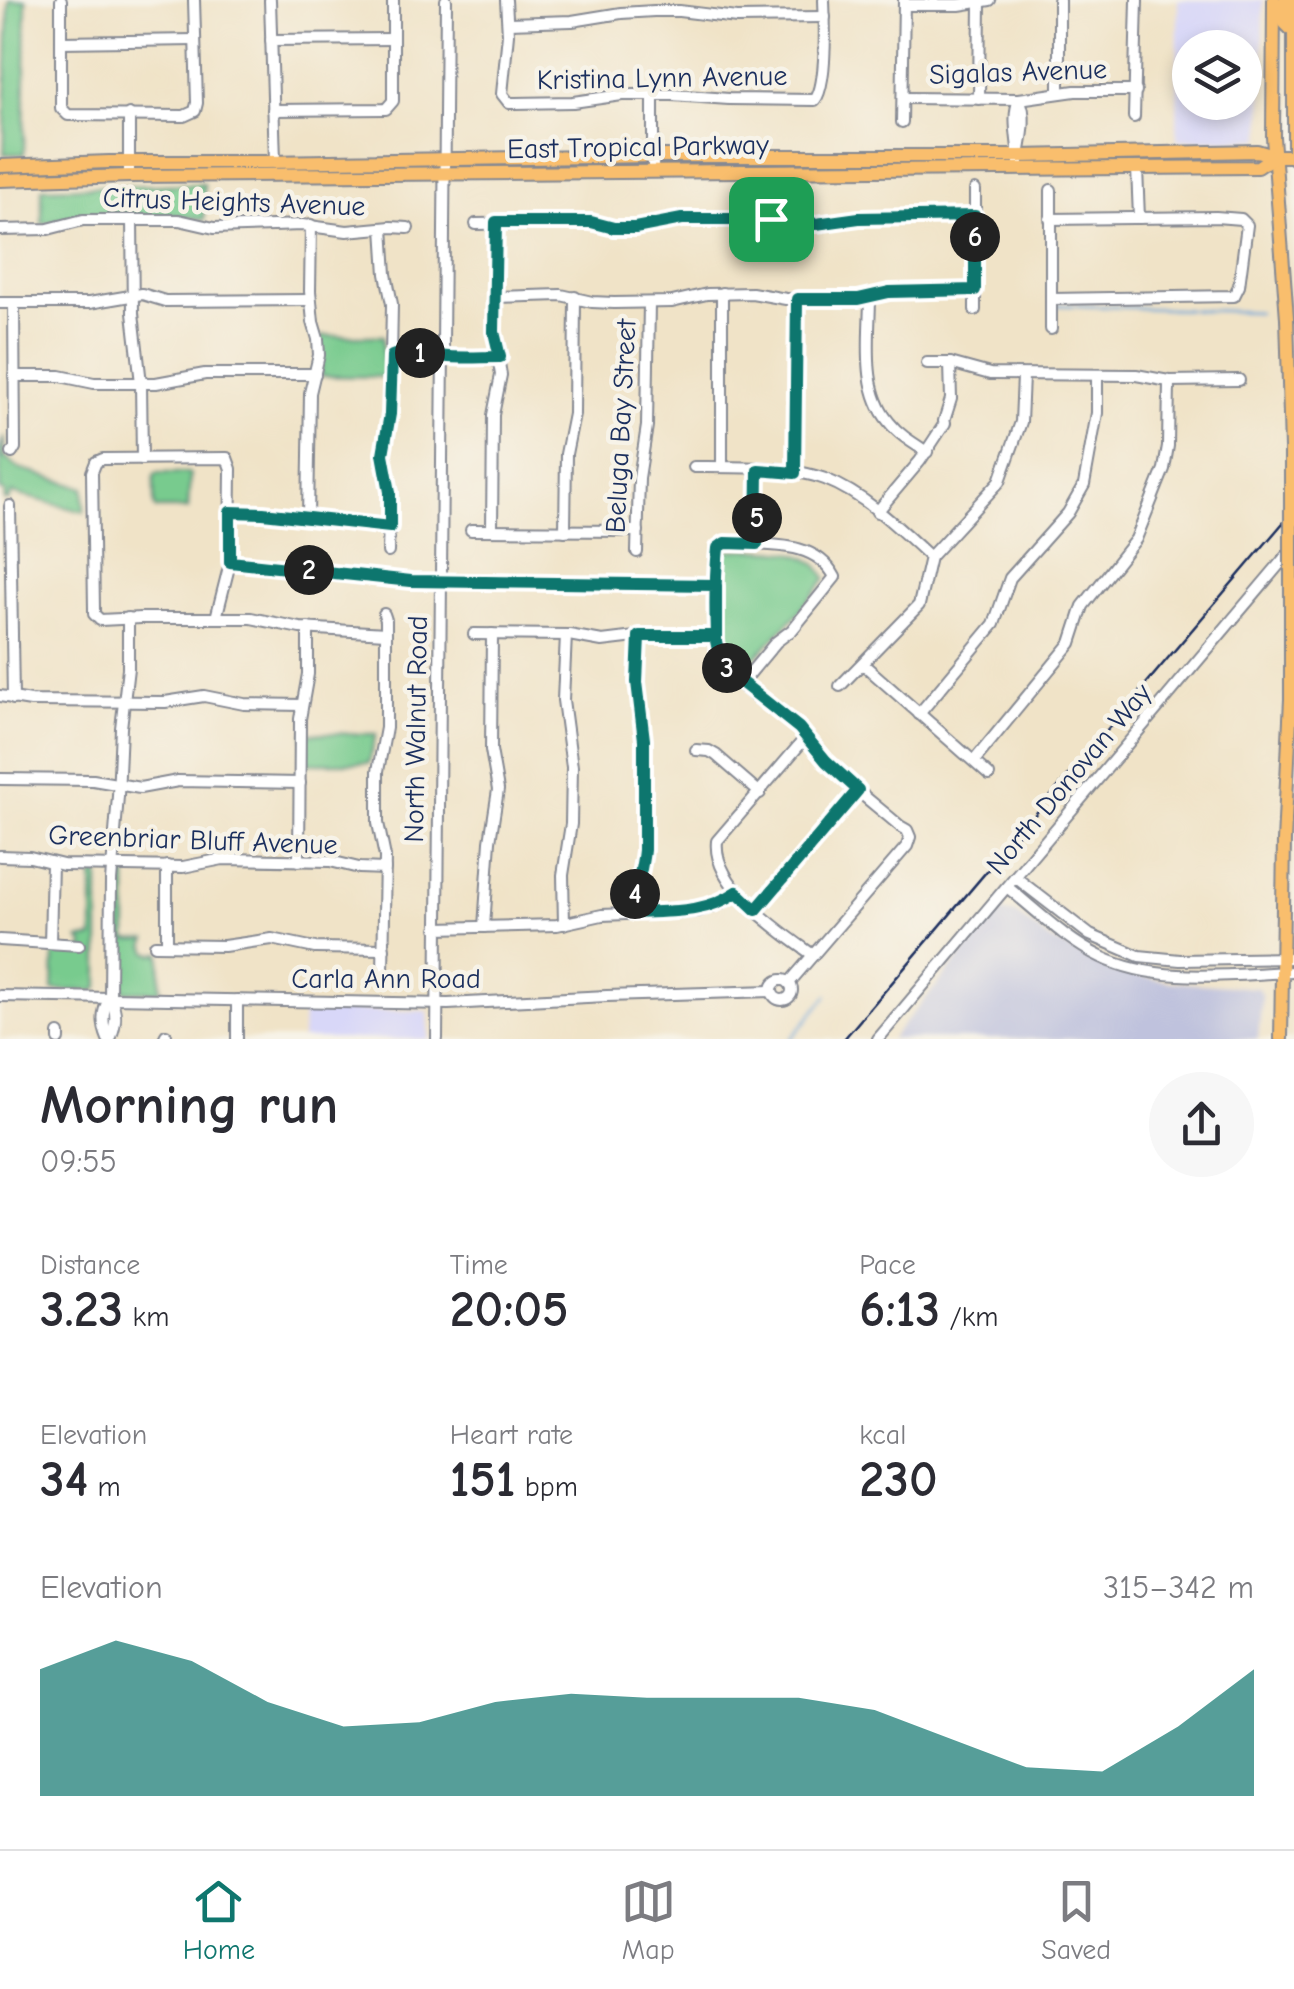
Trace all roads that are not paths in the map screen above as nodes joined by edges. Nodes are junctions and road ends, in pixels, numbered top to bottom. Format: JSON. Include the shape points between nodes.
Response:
{"nodes":[{"id":1,"x":62,"y":0,"type":"edge"},
{"id":2,"x":194,"y":0,"type":"edge"},
{"id":3,"x":270,"y":0,"type":"edge"},
{"id":4,"x":393,"y":0,"type":"edge"},
{"id":5,"x":446,"y":0,"type":"edge"},
{"id":6,"x":506,"y":0,"type":"edge"},
{"id":7,"x":824,"y":0,"type":"edge"},
{"id":8,"x":1059,"y":0,"type":"edge"},
{"id":9,"x":1136,"y":0,"type":"edge"},
{"id":10,"x":1274,"y":0,"type":"edge"},
{"id":11,"x":1285,"y":0,"type":"edge"},
{"id":12,"x":1294,"y":0,"type":"edge"},
{"id":13,"x":985,"y":1,"type":"edge"},
{"id":14,"x":904,"y":2,"type":"edge"},
{"id":15,"x":825,"y":18,"type":"junction"},
{"id":16,"x":508,"y":23,"type":"junction"},
{"id":17,"x":1294,"y":32,"type":"edge"},
{"id":18,"x":394,"y":39,"type":"junction"},
{"id":19,"x":195,"y":40,"type":"junction"},
{"id":20,"x":271,"y":40,"type":"junction"},
{"id":21,"x":61,"y":42,"type":"junction"},
{"id":22,"x":1136,"y":91,"type":"junction"},
{"id":23,"x":1059,"y":93,"type":"junction"},
{"id":24,"x":653,"y":95,"type":"junction"},
{"id":25,"x":903,"y":98,"type":"junction"},
{"id":26,"x":979,"y":99,"type":"junction"},
{"id":27,"x":1020,"y":99,"type":"junction"},
{"id":28,"x":274,"y":110,"type":"junction"},
{"id":29,"x":129,"y":114,"type":"junction"},
{"id":30,"x":1134,"y":117,"type":"dead end"},
{"id":31,"x":902,"y":122,"type":"dead end"},
{"id":32,"x":652,"y":156,"type":"junction"},
{"id":33,"x":1274,"y":156,"type":"junction"},
{"id":34,"x":1294,"y":157,"type":"edge"},
{"id":35,"x":445,"y":160,"type":"junction"},
{"id":36,"x":275,"y":161,"type":"junction"},
{"id":37,"x":1019,"y":163,"type":"junction"},
{"id":38,"x":0,"y":166,"type":"edge"},
{"id":39,"x":1137,"y":168,"type":"junction"},
{"id":40,"x":129,"y":169,"type":"junction"},
{"id":41,"x":652,"y":172,"type":"junction"},
{"id":42,"x":444,"y":175,"type":"junction"},
{"id":43,"x":0,"y":180,"type":"edge"},
{"id":44,"x":975,"y":190,"type":"dead end"},
{"id":45,"x":1050,"y":190,"type":"dead end"},
{"id":46,"x":975,"y":216,"type":"junction"},
{"id":47,"x":1139,"y":218,"type":"junction"},
{"id":48,"x":1050,"y":219,"type":"junction"},
{"id":49,"x":132,"y":220,"type":"junction"},
{"id":50,"x":496,"y":222,"type":"junction"},
{"id":51,"x":476,"y":224,"type":"dead end"},
{"id":52,"x":311,"y":225,"type":"junction"},
{"id":53,"x":384,"y":228,"type":"junction"},
{"id":54,"x":408,"y":228,"type":"dead end"},
{"id":55,"x":0,"y":230,"type":"edge"},
{"id":56,"x":975,"y":290,"type":"junction"},
{"id":57,"x":722,"y":293,"type":"junction"},
{"id":58,"x":132,"y":295,"type":"junction"},
{"id":59,"x":494,"y":296,"type":"junction"},
{"id":60,"x":870,"y":296,"type":"junction"},
{"id":61,"x":575,"y":297,"type":"junction"},
{"id":62,"x":797,"y":299,"type":"junction"},
{"id":63,"x":1051,"y":299,"type":"junction"},
{"id":64,"x":310,"y":300,"type":"junction"},
{"id":65,"x":649,"y":302,"type":"junction"},
{"id":66,"x":0,"y":303,"type":"edge"},
{"id":67,"x":14,"y":303,"type":"junction"},
{"id":68,"x":975,"y":310,"type":"dead end"},
{"id":69,"x":1051,"y":329,"type":"dead end"},
{"id":70,"x":392,"y":356,"type":"junction"},
{"id":71,"x":443,"y":357,"type":"junction"},
{"id":72,"x":500,"y":357,"type":"junction"},
{"id":73,"x":927,"y":363,"type":"dead end"},
{"id":74,"x":950,"y":363,"type":"junction"},
{"id":75,"x":315,"y":374,"type":"junction"},
{"id":76,"x":14,"y":376,"type":"junction"},
{"id":77,"x":1023,"y":376,"type":"junction"},
{"id":78,"x":1096,"y":376,"type":"junction"},
{"id":79,"x":1238,"y":380,"type":"dead end"},
{"id":80,"x":1169,"y":381,"type":"junction"},
{"id":81,"x":141,"y":383,"type":"junction"},
{"id":82,"x":0,"y":425,"type":"edge"},
{"id":83,"x":15,"y":428,"type":"junction"},
{"id":84,"x":927,"y":452,"type":"junction"},
{"id":85,"x":12,"y":453,"type":"dead end"},
{"id":86,"x":142,"y":460,"type":"junction"},
{"id":87,"x":694,"y":467,"type":"dead end"},
{"id":88,"x":722,"y":467,"type":"junction"},
{"id":89,"x":758,"y":470,"type":"junction"},
{"id":90,"x":795,"y":473,"type":"junction"},
{"id":91,"x":10,"y":506,"type":"dead end"},
{"id":92,"x":230,"y":512,"type":"junction"},
{"id":93,"x":878,"y":512,"type":"junction"},
{"id":94,"x":308,"y":518,"type":"junction"},
{"id":95,"x":390,"y":527,"type":"junction"},
{"id":96,"x":6,"y":529,"type":"edge"},
{"id":97,"x":471,"y":530,"type":"dead end"},
{"id":98,"x":492,"y":530,"type":"junction"},
{"id":99,"x":565,"y":531,"type":"junction"},
{"id":100,"x":638,"y":532,"type":"junction"},
{"id":101,"x":757,"y":544,"type":"junction"},
{"id":102,"x":1294,"y":548,"type":"edge"},
{"id":103,"x":388,"y":552,"type":"dead end"},
{"id":104,"x":637,"y":552,"type":"dead end"},
{"id":105,"x":930,"y":557,"type":"junction"},
{"id":106,"x":230,"y":562,"type":"junction"},
{"id":107,"x":440,"y":582,"type":"junction"},
{"id":108,"x":716,"y":585,"type":"junction"},
{"id":109,"x":384,"y":614,"type":"dead end"},
{"id":110,"x":128,"y":618,"type":"junction"},
{"id":111,"x":216,"y":618,"type":"junction"},
{"id":112,"x":308,"y":628,"type":"junction"},
{"id":113,"x":386,"y":633,"type":"junction"},
{"id":114,"x":474,"y":634,"type":"dead end"},
{"id":115,"x":492,"y":634,"type":"junction"},
{"id":116,"x":566,"y":635,"type":"junction"},
{"id":117,"x":639,"y":636,"type":"junction"},
{"id":118,"x":716,"y":636,"type":"junction"},
{"id":119,"x":864,"y":664,"type":"junction"},
{"id":120,"x":742,"y":684,"type":"junction"},
{"id":121,"x":840,"y":686,"type":"dead end"},
{"id":122,"x":0,"y":696,"type":"edge"},
{"id":123,"x":12,"y":699,"type":"junction"},
{"id":124,"x":124,"y":702,"type":"junction"},
{"id":125,"x":302,"y":706,"type":"junction"},
{"id":126,"x":919,"y":714,"type":"junction"},
{"id":127,"x":807,"y":736,"type":"junction"},
{"id":128,"x":696,"y":750,"type":"dead end"},
{"id":129,"x":974,"y":761,"type":"junction"},
{"id":130,"x":989,"y":774,"type":"dead end"},
{"id":131,"x":0,"y":779,"type":"edge"},
{"id":132,"x":300,"y":783,"type":"junction"},
{"id":133,"x":119,"y":786,"type":"junction"},
{"id":134,"x":858,"y":790,"type":"junction"},
{"id":135,"x":760,"y":793,"type":"junction"},
{"id":136,"x":0,"y":856,"type":"edge"},
{"id":137,"x":299,"y":861,"type":"junction"},
{"id":138,"x":52,"y":864,"type":"junction"},
{"id":139,"x":112,"y":866,"type":"junction"},
{"id":140,"x":167,"y":866,"type":"junction"},
{"id":141,"x":385,"y":870,"type":"junction"},
{"id":142,"x":1011,"y":882,"type":"junction"},
{"id":143,"x":737,"y":892,"type":"junction"},
{"id":144,"x":756,"y":910,"type":"junction"},
{"id":145,"x":634,"y":913,"type":"junction"},
{"id":146,"x":564,"y":924,"type":"junction"},
{"id":147,"x":484,"y":927,"type":"junction"},
{"id":148,"x":437,"y":928,"type":"junction"},
{"id":149,"x":0,"y":940,"type":"edge"},
{"id":150,"x":50,"y":944,"type":"junction"},
{"id":151,"x":78,"y":944,"type":"dead end"},
{"id":152,"x":384,"y":949,"type":"junction"},
{"id":153,"x":814,"y":955,"type":"junction"},
{"id":154,"x":1288,"y":965,"type":"edge"},
{"id":155,"x":383,"y":972,"type":"dead end"},
{"id":156,"x":0,"y":996,"type":"edge"},
{"id":157,"x":110,"y":998,"type":"junction"},
{"id":158,"x":237,"y":1000,"type":"junction"},
{"id":159,"x":436,"y":1004,"type":"junction"},
{"id":160,"x":109,"y":1039,"type":"edge"},
{"id":161,"x":237,"y":1039,"type":"edge"},
{"id":162,"x":437,"y":1039,"type":"edge"},
{"id":163,"x":878,"y":1039,"type":"edge"},
{"id":164,"x":1282,"y":1039,"type":"edge"}],
"edges":[{"from":1,"to":21,"type":"street"},
{"from":2,"to":19,"type":"street"},
{"from":3,"to":20,"type":"street"},
{"from":4,"to":18,"type":"street"},
{"from":5,"to":35,"type":"street","name":"North Walnut Road"},
{"from":6,"to":16,"type":"street"},
{"from":7,"to":15,"type":"street"},
{"from":8,"to":23,"type":"street"},
{"from":9,"to":22,"type":"street"},
{"from":10,"to":33,"type":"main road"},
{"from":11,"to":17,"type":"main road","via":[[1285,23]]},
{"from":12,"to":17,"type":"main road"},
{"from":13,"to":14,"type":"street"},
{"from":13,"to":26,"type":"street"},
{"from":14,"to":25,"type":"street"},
{"from":15,"to":16,"type":"street","via":[[668,11]]},
{"from":15,"to":24,"type":"street","name":"Kristina Lynn Avenue","via":[[821,90],[810,101]]},
{"from":16,"to":24,"type":"street","name":"Kristina Lynn Avenue","via":[[506,100]]},
{"from":17,"to":34,"type":"main road"},
{"from":18,"to":20,"type":"street"},
{"from":18,"to":28,"type":"street","via":[[392,101],[386,109]]},
{"from":19,"to":21,"type":"street"},
{"from":19,"to":29,"type":"street","via":[[197,103],[191,114]]},
{"from":20,"to":28,"type":"street"},
{"from":21,"to":29,"type":"street","via":[[64,113]]},
{"from":22,"to":23,"type":"street","name":"Sigalas Avenue"},
{"from":22,"to":30,"type":"street"},
{"from":23,"to":27,"type":"street","name":"Sigalas Avenue"},
{"from":24,"to":32,"type":"street"},
{"from":25,"to":26,"type":"street","name":"Sigalas Avenue"},
{"from":25,"to":31,"type":"street"},
{"from":26,"to":27,"type":"street","name":"Sigalas Avenue"},
{"from":27,"to":37,"type":"street"},
{"from":28,"to":36,"type":"street"},
{"from":29,"to":40,"type":"street"},
{"from":32,"to":35,"type":"main road","name":"East Tropical Parkway"},
{"from":32,"to":37,"type":"main road","name":"East Tropical Parkway"},
{"from":32,"to":41,"type":"street"},
{"from":33,"to":34,"type":"main road","name":"East Tropical Parkway"},
{"from":33,"to":37,"type":"main road","name":"East Tropical Parkway"},
{"from":33,"to":39,"type":"main road","name":"East Tropical Parkway","via":[[1258,166]]},
{"from":33,"to":154,"type":"main road","bridge":true,"via":[[1291,448]]},
{"from":35,"to":36,"type":"main road","name":"East Tropical Parkway"},
{"from":35,"to":42,"type":"street","name":"North Walnut Road"},
{"from":36,"to":40,"type":"main road","name":"East Tropical Parkway"},
{"from":37,"to":39,"type":"main road","name":"East Tropical Parkway"},
{"from":37,"to":41,"type":"main road","name":"East Tropical Parkway"},
{"from":38,"to":40,"type":"main road","name":"East Tropical Parkway"},
{"from":39,"to":47,"type":"street"},
{"from":40,"to":42,"type":"main road","name":"East Tropical Parkway"},
{"from":40,"to":43,"type":"main road","name":"East Tropical Parkway"},
{"from":41,"to":42,"type":"main road","name":"East Tropical Parkway"},
{"from":42,"to":71,"type":"street","name":"North Walnut Road"},
{"from":44,"to":46,"type":"street"},
{"from":45,"to":48,"type":"street"},
{"from":46,"to":50,"type":"street","via":[[816,224],[682,219],[635,228]]},
{"from":46,"to":56,"type":"street"},
{"from":47,"to":48,"type":"street"},
{"from":47,"to":63,"type":"street","via":[[1240,219],[1247,225],[1234,296]]},
{"from":48,"to":63,"type":"street"},
{"from":49,"to":52,"type":"street","name":"Citrus Heights Avenue","via":[[214,228]]},
{"from":49,"to":55,"type":"street","name":"Citrus Heights Avenue"},
{"from":49,"to":58,"type":"street"},
{"from":50,"to":51,"type":"street"},
{"from":50,"to":59,"type":"street"},
{"from":52,"to":53,"type":"street","name":"Citrus Heights Avenue"},
{"from":52,"to":64,"type":"street"},
{"from":53,"to":54,"type":"street","name":"Citrus Heights Avenue"},
{"from":53,"to":70,"type":"street"},
{"from":56,"to":60,"type":"street"},
{"from":56,"to":68,"type":"street"},
{"from":57,"to":62,"type":"street"},
{"from":57,"to":65,"type":"street"},
{"from":57,"to":88,"type":"street"},
{"from":58,"to":64,"type":"street","via":[[165,301]]},
{"from":58,"to":67,"type":"street"},
{"from":58,"to":81,"type":"street"},
{"from":59,"to":61,"type":"street"},
{"from":59,"to":72,"type":"street"},
{"from":60,"to":62,"type":"street"},
{"from":60,"to":84,"type":"street","via":[[872,392],[888,421]]},
{"from":61,"to":65,"type":"street"},
{"from":61,"to":99,"type":"street"},
{"from":62,"to":90,"type":"street"},
{"from":63,"to":69,"type":"street"},
{"from":64,"to":75,"type":"street","via":[[318,339]]},
{"from":65,"to":100,"type":"street","name":"Beluga Bay Street"},
{"from":66,"to":67,"type":"street"},
{"from":67,"to":76,"type":"street"},
{"from":70,"to":71,"type":"street"},
{"from":70,"to":95,"type":"street","via":[[383,454]]},
{"from":71,"to":72,"type":"street"},
{"from":71,"to":107,"type":"street","name":"North Walnut Road"},
{"from":72,"to":98,"type":"street"},
{"from":73,"to":74,"type":"street"},
{"from":74,"to":77,"type":"street"},
{"from":74,"to":84,"type":"street","via":[[945,423]]},
{"from":75,"to":81,"type":"street","via":[[205,374]]},
{"from":75,"to":94,"type":"street"},
{"from":76,"to":81,"type":"street"},
{"from":76,"to":83,"type":"street"},
{"from":77,"to":78,"type":"street"},
{"from":77,"to":105,"type":"street","via":[[1021,422],[1000,481]]},
{"from":78,"to":80,"type":"street"},
{"from":78,"to":126,"type":"street","via":[[1097,413],[1084,485],[1010,578],[994,624]]},
{"from":79,"to":80,"type":"street"},
{"from":80,"to":129,"type":"street","via":[[1164,470],[1136,539],[1083,606],[1071,643]]},
{"from":81,"to":86,"type":"street"},
{"from":82,"to":83,"type":"street"},
{"from":83,"to":85,"type":"street"},
{"from":84,"to":93,"type":"street"},
{"from":86,"to":92,"type":"street","via":[[228,458]]},
{"from":86,"to":110,"type":"street","via":[[103,459],[92,472],[94,610],[106,621]]},
{"from":87,"to":88,"type":"street"},
{"from":88,"to":89,"type":"street"},
{"from":89,"to":90,"type":"street"},
{"from":89,"to":101,"type":"street"},
{"from":90,"to":93,"type":"street","via":[[842,486]]},
{"from":91,"to":96,"type":"street"},
{"from":92,"to":94,"type":"street"},
{"from":92,"to":106,"type":"street"},
{"from":93,"to":105,"type":"street"},
{"from":94,"to":95,"type":"street"},
{"from":95,"to":103,"type":"street"},
{"from":96,"to":123,"type":"street"},
{"from":97,"to":98,"type":"street"},
{"from":98,"to":99,"type":"street"},
{"from":99,"to":100,"type":"street"},
{"from":100,"to":104,"type":"street","name":"Beluga Bay Street"},
{"from":101,"to":108,"type":"street","via":[[720,545]]},
{"from":101,"to":120,"type":"street","via":[[810,554],[835,577]]},
{"from":102,"to":142,"type":"street","name":"North Donovan Way"},
{"from":105,"to":119,"type":"street","via":[[919,605]]},
{"from":106,"to":107,"type":"street"},
{"from":106,"to":111,"type":"street"},
{"from":107,"to":108,"type":"street"},
{"from":107,"to":148,"type":"street","name":"North Walnut Road"},
{"from":108,"to":118,"type":"street"},
{"from":109,"to":113,"type":"street"},
{"from":110,"to":111,"type":"street"},
{"from":110,"to":124,"type":"street"},
{"from":111,"to":112,"type":"street"},
{"from":112,"to":113,"type":"street"},
{"from":112,"to":125,"type":"street"},
{"from":113,"to":141,"type":"street","via":[[386,728],[378,771]]},
{"from":114,"to":115,"type":"street"},
{"from":115,"to":116,"type":"street"},
{"from":115,"to":147,"type":"street","via":[[490,750],[498,790]]},
{"from":116,"to":117,"type":"street","via":[[602,641]]},
{"from":116,"to":146,"type":"street","via":[[563,700],[572,767]]},
{"from":117,"to":118,"type":"street"},
{"from":117,"to":145,"type":"street","via":[[644,850]]},
{"from":118,"to":120,"type":"street","via":[[724,663]]},
{"from":119,"to":121,"type":"street"},
{"from":119,"to":126,"type":"street"},
{"from":120,"to":127,"type":"street"},
{"from":122,"to":123,"type":"street"},
{"from":123,"to":124,"type":"street"},
{"from":124,"to":125,"type":"street","via":[[204,696]]},
{"from":124,"to":133,"type":"street"},
{"from":125,"to":132,"type":"street"},
{"from":126,"to":129,"type":"street"},
{"from":127,"to":134,"type":"street"},
{"from":127,"to":135,"type":"street"},
{"from":128,"to":135,"type":"street","via":[[716,755]]},
{"from":129,"to":130,"type":"street"},
{"from":131,"to":133,"type":"street"},
{"from":132,"to":133,"type":"street"},
{"from":132,"to":137,"type":"street"},
{"from":133,"to":139,"type":"street"},
{"from":134,"to":144,"type":"street"},
{"from":134,"to":153,"type":"street","via":[[908,830],[908,846]]},
{"from":135,"to":143,"type":"street","via":[[716,846]]},
{"from":136,"to":138,"type":"street","name":"Greenbriar Bluff Avenue"},
{"from":137,"to":140,"type":"street","name":"Greenbriar Bluff Avenue"},
{"from":137,"to":141,"type":"street","name":"Greenbriar Bluff Avenue"},
{"from":138,"to":139,"type":"street","name":"Greenbriar Bluff Avenue"},
{"from":138,"to":150,"type":"street"},
{"from":139,"to":140,"type":"street","name":"Greenbriar Bluff Avenue"},
{"from":139,"to":157,"type":"street"},
{"from":140,"to":152,"type":"street","via":[[161,945],[272,940]]},
{"from":141,"to":152,"type":"street"},
{"from":142,"to":154,"type":"street","via":[[1090,935],[1139,956]]},
{"from":142,"to":163,"type":"street","name":"North Donovan Way"},
{"from":143,"to":144,"type":"street"},
{"from":143,"to":145,"type":"street","via":[[698,910]]},
{"from":144,"to":153,"type":"street"},
{"from":145,"to":146,"type":"street"},
{"from":146,"to":147,"type":"street"},
{"from":147,"to":148,"type":"street"},
{"from":148,"to":159,"type":"street","name":"North Walnut Road"},
{"from":149,"to":150,"type":"street"},
{"from":150,"to":151,"type":"street"},
{"from":152,"to":155,"type":"street"},
{"from":153,"to":159,"type":"street","name":"Carla Ann Road","via":[[790,983],[788,998],[772,992]]},
{"from":154,"to":164,"type":"main road"},
{"from":156,"to":157,"type":"street","name":"Carla Ann Road"},
{"from":157,"to":158,"type":"street","name":"Carla Ann Road"},
{"from":157,"to":160,"type":"street","via":[[115,1027]]},
{"from":158,"to":159,"type":"street","name":"Carla Ann Road"},
{"from":158,"to":161,"type":"street"},
{"from":159,"to":162,"type":"street","name":"North Walnut Road"}]}
